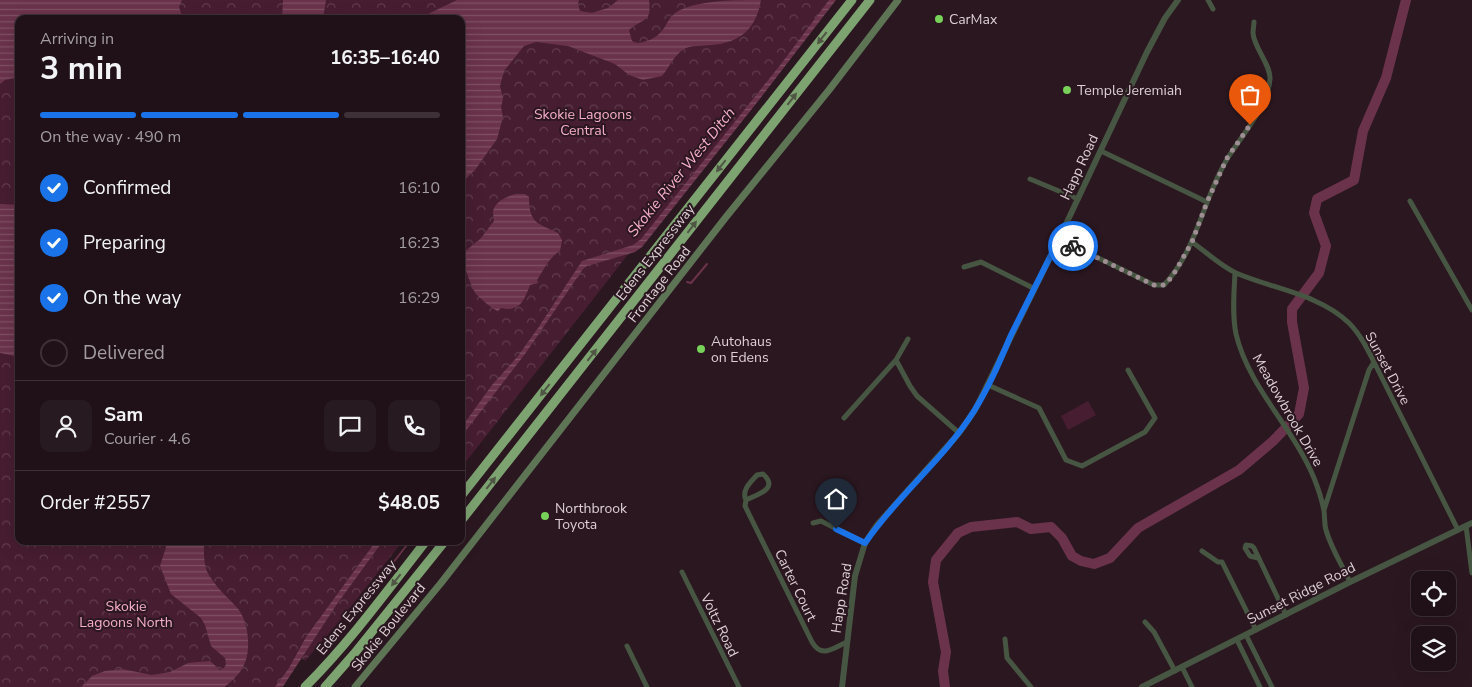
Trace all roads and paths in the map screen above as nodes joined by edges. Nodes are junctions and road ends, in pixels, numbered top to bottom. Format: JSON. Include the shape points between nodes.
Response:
{"nodes":[{"id":1,"x":852,"y":0,"type":"edge"},
{"id":2,"x":870,"y":0,"type":"edge"},
{"id":3,"x":898,"y":0,"type":"edge"},
{"id":4,"x":1178,"y":0,"type":"edge"},
{"id":5,"x":1208,"y":0,"type":"edge"},
{"id":6,"x":1213,"y":9,"type":"dead end"},
{"id":7,"x":1254,"y":22,"type":"dead end"},
{"id":8,"x":1101,"y":150,"type":"junction"},
{"id":9,"x":1030,"y":179,"type":"dead end"},
{"id":10,"x":1078,"y":199,"type":"junction"},
{"id":11,"x":1410,"y":201,"type":"dead end"},
{"id":12,"x":1207,"y":202,"type":"junction"},
{"id":13,"x":1059,"y":239,"type":"junction"},
{"id":14,"x":1192,"y":242,"type":"junction"},
{"id":15,"x":964,"y":266,"type":"dead end"},
{"id":16,"x":1235,"y":272,"type":"junction"},
{"id":17,"x":1034,"y":288,"type":"junction"},
{"id":18,"x":1472,"y":310,"type":"edge"},
{"id":19,"x":908,"y":339,"type":"dead end"},
{"id":20,"x":896,"y":360,"type":"junction"},
{"id":21,"x":1374,"y":362,"type":"junction"},
{"id":22,"x":1128,"y":370,"type":"dead end"},
{"id":23,"x":988,"y":385,"type":"junction"},
{"id":24,"x":844,"y":418,"type":"dead end"},
{"id":25,"x":959,"y":433,"type":"junction"},
{"id":26,"x":465,"y":491,"type":"edge"},
{"id":27,"x":746,"y":500,"type":"junction"},
{"id":28,"x":1324,"y":511,"type":"junction"},
{"id":29,"x":465,"y":516,"type":"edge"},
{"id":30,"x":812,"y":523,"type":"dead end"},
{"id":31,"x":1469,"y":524,"type":"edge"},
{"id":32,"x":1458,"y":530,"type":"junction"},
{"id":33,"x":865,"y":543,"type":"junction"},
{"id":34,"x":423,"y":545,"type":"edge"},
{"id":35,"x":442,"y":545,"type":"edge"},
{"id":36,"x":1202,"y":551,"type":"dead end"},
{"id":37,"x":1258,"y":558,"type":"dead end"},
{"id":38,"x":682,"y":572,"type":"dead end"},
{"id":39,"x":1472,"y":573,"type":"edge"},
{"id":40,"x":1350,"y":582,"type":"junction"},
{"id":41,"x":440,"y":583,"type":"joint"},
{"id":42,"x":1286,"y":615,"type":"junction"},
{"id":43,"x":1145,"y":622,"type":"dead end"},
{"id":44,"x":1256,"y":630,"type":"junction"},
{"id":45,"x":1246,"y":635,"type":"junction"},
{"id":46,"x":1005,"y":639,"type":"dead end"},
{"id":47,"x":1237,"y":640,"type":"junction"},
{"id":48,"x":847,"y":642,"type":"junction"},
{"id":49,"x":628,"y":646,"type":"dead end"},
{"id":50,"x":1182,"y":667,"type":"junction"},
{"id":51,"x":1175,"y":671,"type":"junction"},
{"id":52,"x":305,"y":687,"type":"edge"},
{"id":53,"x":324,"y":687,"type":"edge"},
{"id":54,"x":356,"y":687,"type":"edge"},
{"id":55,"x":648,"y":687,"type":"edge"},
{"id":56,"x":739,"y":687,"type":"edge"},
{"id":57,"x":842,"y":687,"type":"edge"},
{"id":58,"x":1031,"y":687,"type":"edge"},
{"id":59,"x":1142,"y":687,"type":"edge"},
{"id":60,"x":1192,"y":687,"type":"edge"},
{"id":61,"x":1260,"y":687,"type":"edge"},
{"id":62,"x":1272,"y":687,"type":"edge"}],
"edges":[{"from":1,"to":26,"type":"highway","name":"Edens Expressway","one_way":true},
{"from":29,"to":2,"type":"highway","name":"Edens Expressway","one_way":true},
{"from":3,"to":41,"type":"main road","name":"Frontage Road"},
{"from":4,"to":8,"type":"street","name":"Happ Road","via":[[1165,18]]},
{"from":5,"to":6,"type":"street"},
{"from":7,"to":12,"type":"street","via":[[1254,39],[1270,81],[1260,109],[1227,158]]},
{"from":8,"to":10,"type":"street","name":"Happ Road"},
{"from":8,"to":12,"type":"street"},
{"from":9,"to":10,"type":"street"},
{"from":10,"to":13,"type":"street","name":"Happ Road"},
{"from":11,"to":18,"type":"street"},
{"from":12,"to":14,"type":"street"},
{"from":13,"to":14,"type":"street","via":[[1154,285],[1164,285],[1172,277]]},
{"from":13,"to":17,"type":"street","name":"Happ Road"},
{"from":14,"to":16,"type":"street","name":"Sunset Drive"},
{"from":15,"to":17,"type":"street","via":[[981,262]]},
{"from":16,"to":21,"type":"street","name":"Sunset Drive","via":[[1330,309],[1350,324]]},
{"from":16,"to":28,"type":"street","name":"Meadowbrook Drive","via":[[1236,333],[1244,358],[1306,460]]},
{"from":17,"to":23,"type":"street","name":"Happ Road"},
{"from":19,"to":20,"type":"street"},
{"from":20,"to":24,"type":"street"},
{"from":20,"to":25,"type":"street","via":[[917,396]]},
{"from":21,"to":28,"type":"street"},
{"from":21,"to":32,"type":"street","name":"Sunset Drive"},
{"from":22,"to":23,"type":"street","via":[[1155,418],[1146,432],[1082,466],[1066,460],[1039,408]]},
{"from":23,"to":25,"type":"street","name":"Happ Road"},
{"from":25,"to":33,"type":"street","name":"Happ Road","via":[[877,525]]},
{"from":27,"to":27,"type":"street","via":[[745,490],[757,475],[763,474],[768,478],[767,489]]},
{"from":27,"to":48,"type":"street","name":"Carter Court","via":[[745,506],[816,650],[826,651]]},
{"from":28,"to":40,"type":"street","name":"Meadowbrook Drive","via":[[1331,545]]},
{"from":30,"to":33,"type":"street","via":[[821,521]]},
{"from":31,"to":32,"type":"street","name":"Sunset Ridge Road"},
{"from":31,"to":39,"type":"street"},
{"from":32,"to":40,"type":"street","name":"Sunset Ridge Road"},
{"from":33,"to":48,"type":"street","name":"Happ Road","via":[[855,576]]},
{"from":34,"to":52,"type":"highway","name":"Edens Expressway","one_way":true,"via":[[361,626]]},
{"from":35,"to":53,"type":"highway","name":"Edens Expressway"},
{"from":36,"to":44,"type":"street","via":[[1222,562]]},
{"from":37,"to":42,"type":"street"},
{"from":38,"to":56,"type":"street","name":"Voltz Road"},
{"from":40,"to":42,"type":"street","name":"Sunset Ridge Road"},
{"from":41,"to":54,"type":"main road","name":"Skokie Boulevard"},
{"from":42,"to":44,"type":"street","name":"Sunset Ridge Road"},
{"from":43,"to":51,"type":"street"},
{"from":44,"to":45,"type":"street","name":"Sunset Ridge Road"},
{"from":45,"to":47,"type":"street","name":"Sunset Ridge Road"},
{"from":45,"to":62,"type":"street"},
{"from":46,"to":58,"type":"street","via":[[1007,658]]},
{"from":47,"to":50,"type":"street","name":"Sunset Ridge Road"},
{"from":47,"to":61,"type":"street"},
{"from":48,"to":57,"type":"street","name":"Happ Road"},
{"from":49,"to":55,"type":"street"},
{"from":50,"to":51,"type":"street","name":"Sunset Ridge Road"},
{"from":50,"to":60,"type":"street"},
{"from":51,"to":59,"type":"street","name":"Sunset Ridge Road"}]}
